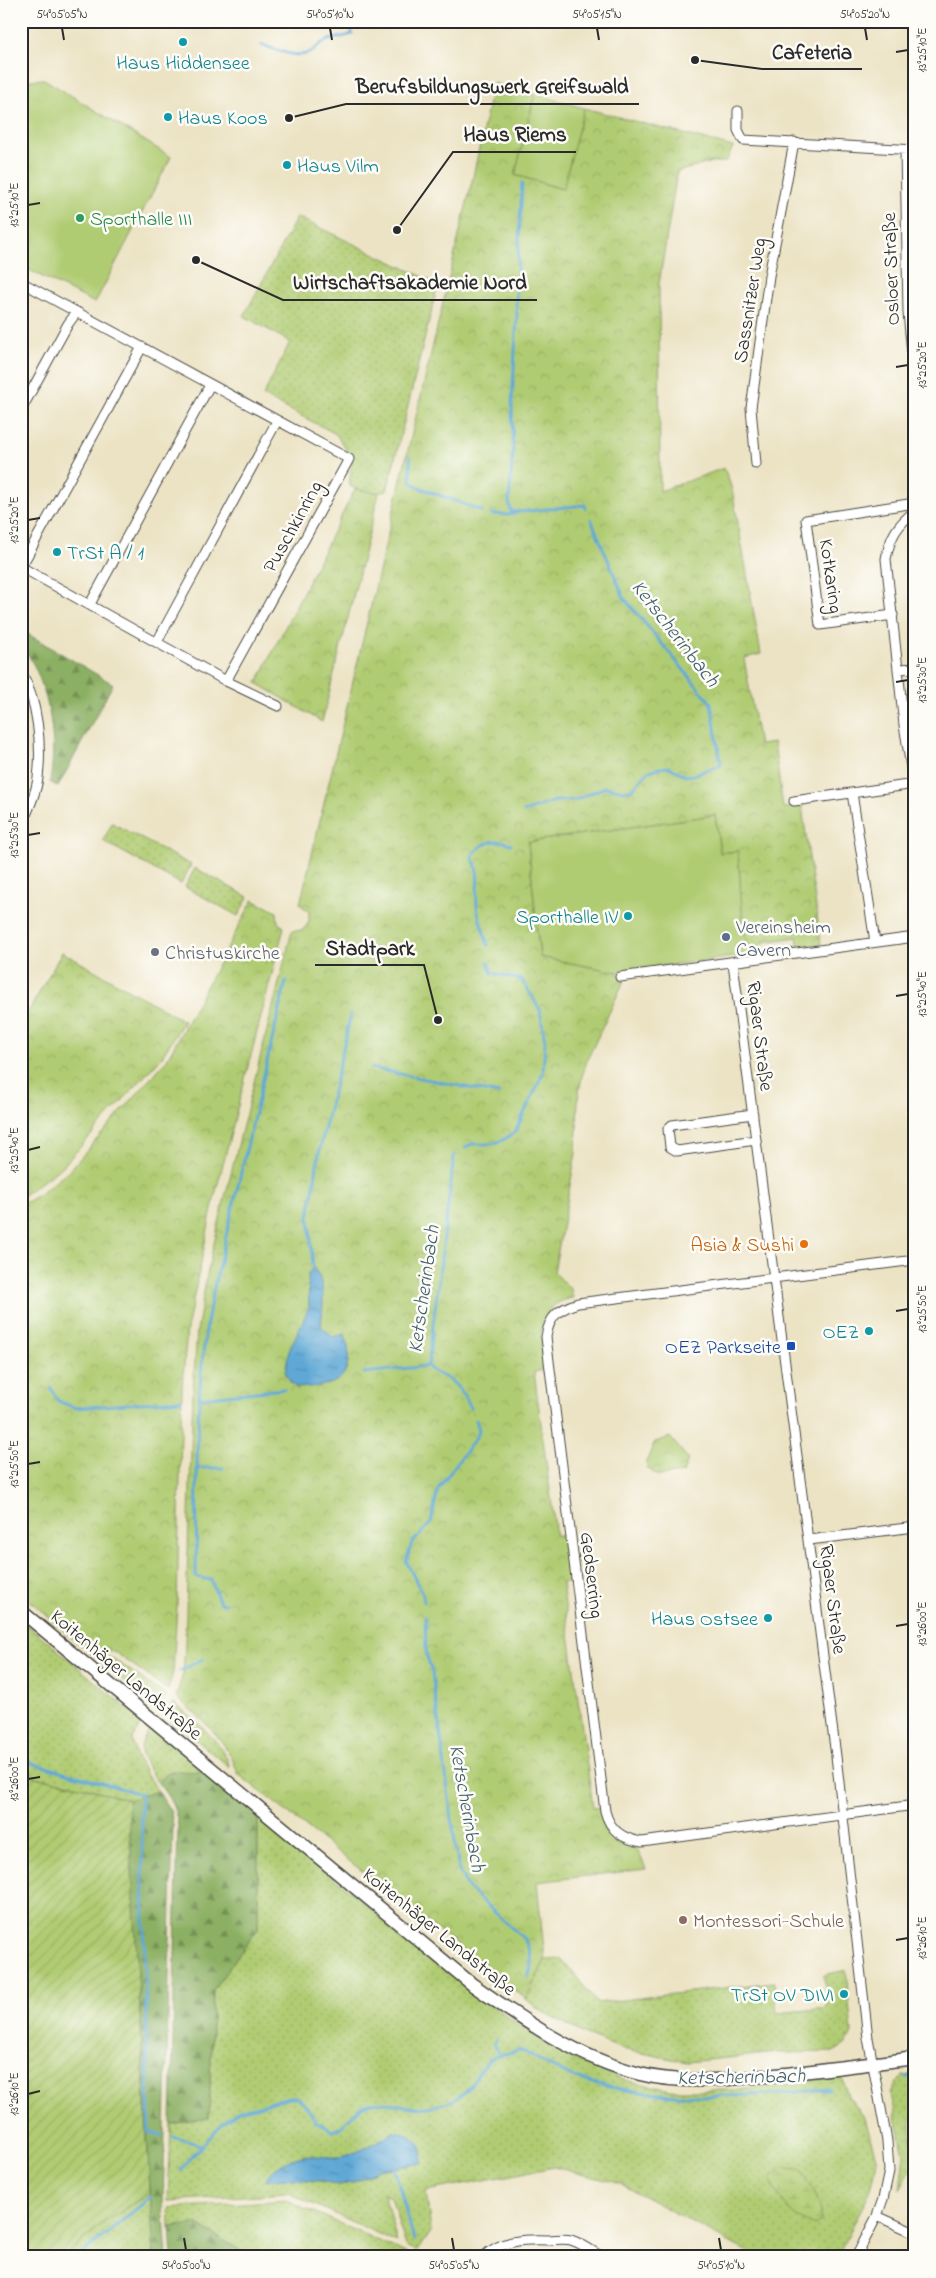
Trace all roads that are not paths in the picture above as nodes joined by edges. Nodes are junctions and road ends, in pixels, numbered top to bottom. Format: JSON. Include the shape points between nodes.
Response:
{"nodes":[{"id":1,"x":738,"y":111,"type":"dead end"},
{"id":2,"x":794,"y":142,"type":"junction"},
{"id":3,"x":905,"y":150,"type":"junction"},
{"id":4,"x":915,"y":150,"type":"edge"},
{"id":5,"x":910,"y":205,"type":"edge"},
{"id":6,"x":21,"y":282,"type":"edge"},
{"id":7,"x":77,"y":312,"type":"junction"},
{"id":8,"x":142,"y":347,"type":"junction"},
{"id":9,"x":210,"y":384,"type":"junction"},
{"id":10,"x":915,"y":386,"type":"edge"},
{"id":11,"x":21,"y":410,"type":"edge"},
{"id":12,"x":277,"y":421,"type":"junction"},
{"id":13,"x":756,"y":464,"type":"dead end"},
{"id":14,"x":915,"y":503,"type":"edge"},
{"id":15,"x":915,"y":511,"type":"edge"},
{"id":16,"x":21,"y":567,"type":"edge"},
{"id":17,"x":90,"y":604,"type":"junction"},
{"id":18,"x":893,"y":615,"type":"junction"},
{"id":19,"x":157,"y":642,"type":"junction"},
{"id":20,"x":915,"y":668,"type":"edge"},
{"id":21,"x":899,"y":669,"type":"junction"},
{"id":22,"x":21,"y":672,"type":"edge"},
{"id":23,"x":226,"y":681,"type":"junction"},
{"id":24,"x":278,"y":706,"type":"dead end"},
{"id":25,"x":904,"y":725,"type":"junction"},
{"id":26,"x":915,"y":725,"type":"edge"},
{"id":27,"x":914,"y":786,"type":"edge"},
{"id":28,"x":852,"y":792,"type":"junction"},
{"id":29,"x":794,"y":801,"type":"dead end"},
{"id":30,"x":21,"y":825,"type":"edge"},
{"id":31,"x":915,"y":937,"type":"edge"},
{"id":32,"x":875,"y":942,"type":"junction"},
{"id":33,"x":734,"y":962,"type":"junction"},
{"id":34,"x":620,"y":977,"type":"dead end"},
{"id":35,"x":753,"y":1114,"type":"junction"},
{"id":36,"x":756,"y":1140,"type":"junction"},
{"id":37,"x":915,"y":1260,"type":"edge"},
{"id":38,"x":774,"y":1277,"type":"junction"},
{"id":39,"x":915,"y":1527,"type":"edge"},
{"id":40,"x":809,"y":1540,"type":"junction"},
{"id":41,"x":21,"y":1611,"type":"edge"},
{"id":42,"x":915,"y":1805,"type":"edge"},
{"id":43,"x":844,"y":1815,"type":"junction"},
{"id":44,"x":915,"y":2058,"type":"edge"},
{"id":45,"x":872,"y":2064,"type":"junction"},
{"id":46,"x":877,"y":2216,"type":"junction"},
{"id":47,"x":915,"y":2233,"type":"edge"},
{"id":48,"x":483,"y":2257,"type":"edge"},
{"id":49,"x":602,"y":2257,"type":"edge"},
{"id":50,"x":856,"y":2257,"type":"edge"}],
"edges":[{"from":1,"to":2,"type":"street","via":[[738,130],[743,140]]},
{"from":2,"to":3,"type":"street"},
{"from":2,"to":13,"type":"street","name":"Sassnitzer Weg","via":[[751,408]]},
{"from":3,"to":4,"type":"street"},
{"from":3,"to":5,"type":"street","name":"Osloer Straße"},
{"from":5,"to":10,"type":"street","name":"Osloer Straße","via":[[908,312]]},
{"from":6,"to":7,"type":"street","name":"Puschkinring"},
{"from":7,"to":8,"type":"street","name":"Puschkinring"},
{"from":7,"to":11,"type":"street"},
{"from":8,"to":9,"type":"street","name":"Puschkinring"},
{"from":8,"to":16,"type":"street"},
{"from":9,"to":12,"type":"street","name":"Puschkinring"},
{"from":9,"to":17,"type":"street"},
{"from":12,"to":19,"type":"street"},
{"from":12,"to":23,"type":"street","name":"Puschkinring","via":[[349,459]]},
{"from":14,"to":18,"type":"street","name":"Kotkaring","via":[[806,520],[820,625]]},
{"from":15,"to":18,"type":"street","via":[[889,543],[886,559]]},
{"from":16,"to":17,"type":"street"},
{"from":17,"to":19,"type":"street"},
{"from":18,"to":21,"type":"street"},
{"from":19,"to":23,"type":"street"},
{"from":20,"to":21,"type":"street"},
{"from":21,"to":25,"type":"street"},
{"from":22,"to":30,"type":"street","via":[[32,698],[38,725],[38,778]]},
{"from":23,"to":24,"type":"street"},
{"from":25,"to":26,"type":"street"},
{"from":25,"to":27,"type":"street"},
{"from":27,"to":28,"type":"street"},
{"from":28,"to":29,"type":"street"},
{"from":28,"to":32,"type":"street"},
{"from":31,"to":32,"type":"street"},
{"from":32,"to":33,"type":"street"},
{"from":33,"to":34,"type":"street"},
{"from":33,"to":35,"type":"street","name":"Rigaer Straße"},
{"from":35,"to":36,"type":"street","name":"Rigaer Straße"},
{"from":35,"to":36,"type":"street","name":"Rigaer Straße","via":[[672,1125],[668,1129],[668,1139],[670,1147],[677,1151]]},
{"from":36,"to":38,"type":"street","name":"Rigaer Straße"},
{"from":37,"to":38,"type":"street"},
{"from":38,"to":40,"type":"street","name":"Rigaer Straße"},
{"from":38,"to":43,"type":"street","name":"Gedserring","via":[[578,1303],[556,1312],[547,1328],[546,1347],[603,1793],[608,1821],[614,1830],[642,1842]]},
{"from":39,"to":40,"type":"street"},
{"from":40,"to":43,"type":"street","name":"Rigaer Straße"},
{"from":41,"to":45,"type":"main road","name":"Koitenhäger Landstraße","via":[[473,1985],[529,2024],[585,2054],[640,2074],[690,2081]]},
{"from":42,"to":43,"type":"street"},
{"from":43,"to":45,"type":"street","name":"Rigaer Straße"},
{"from":44,"to":45,"type":"main road","name":"Koitenhäger Landstraße"},
{"from":45,"to":46,"type":"street","name":"Rigaer Straße","via":[[887,2141],[889,2171]]},
{"from":46,"to":47,"type":"street"},
{"from":46,"to":50,"type":"street","name":"Rigaer Straße"},
{"from":48,"to":49,"type":"street","via":[[498,2246],[531,2239],[569,2240]]}]}
